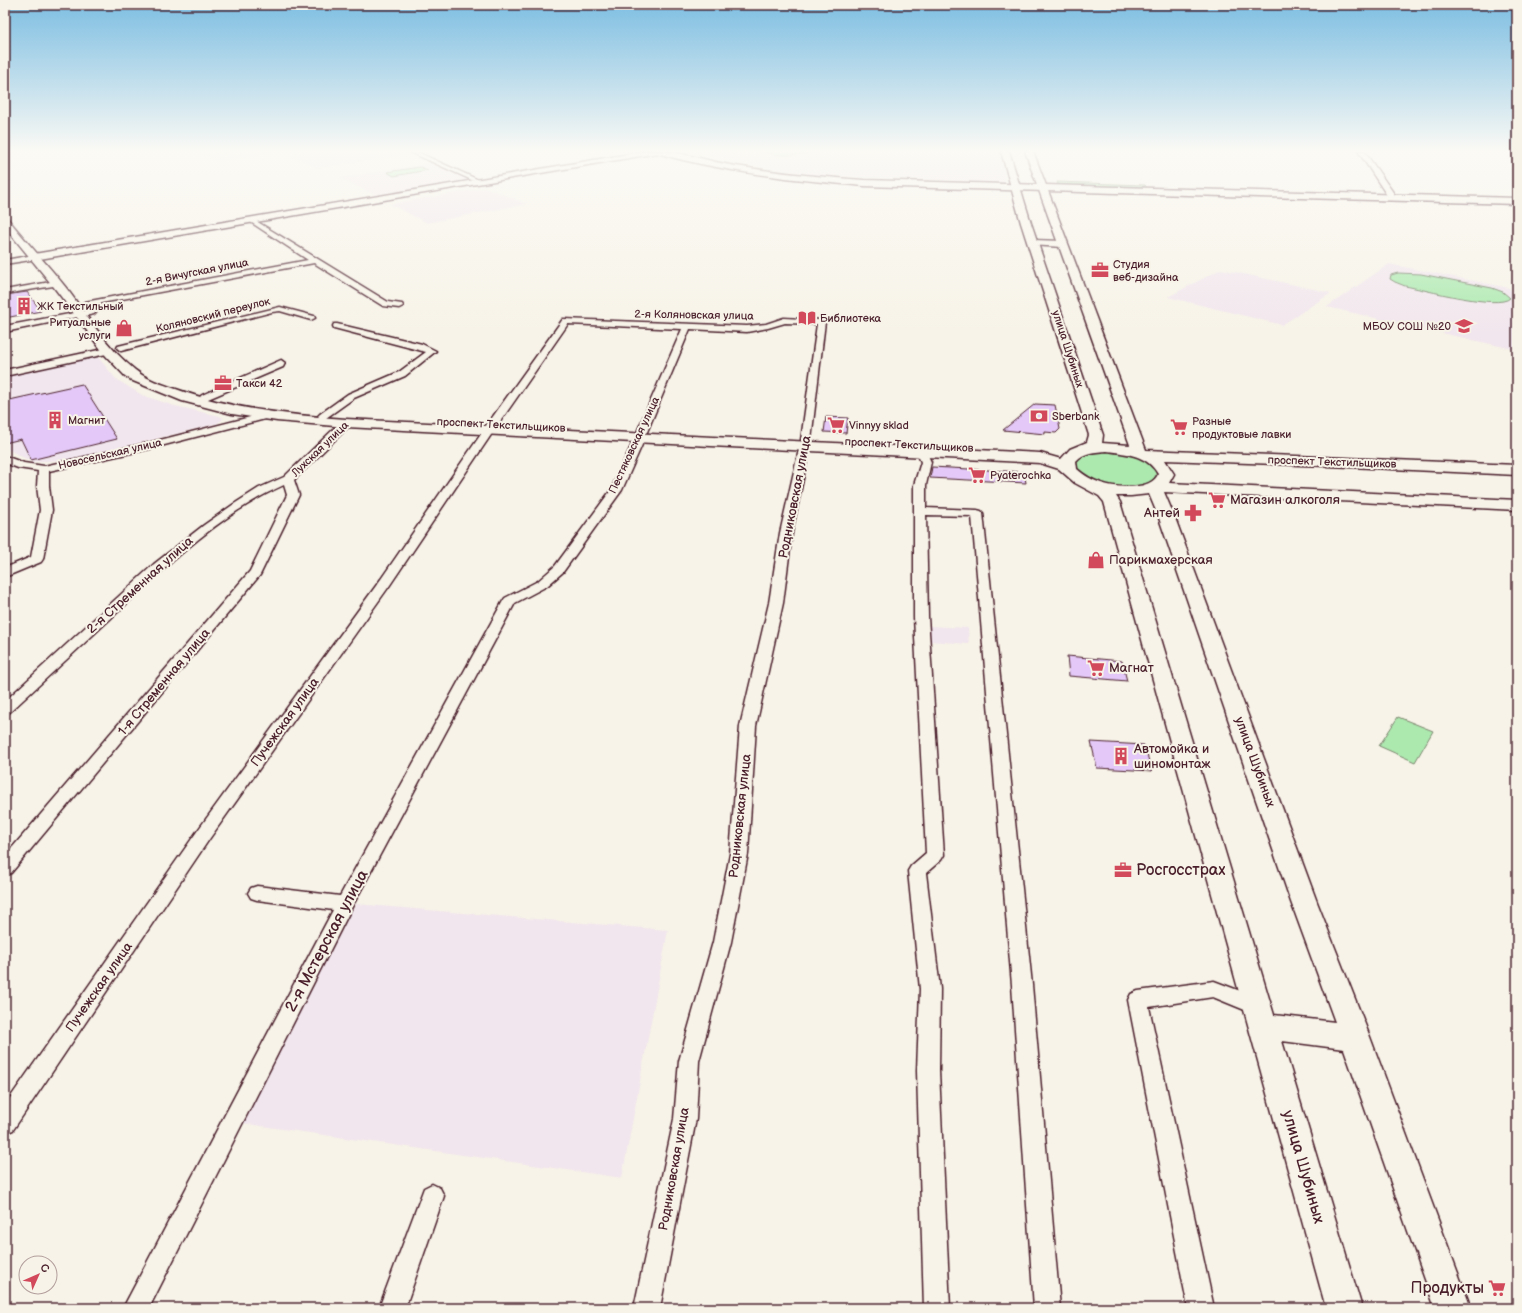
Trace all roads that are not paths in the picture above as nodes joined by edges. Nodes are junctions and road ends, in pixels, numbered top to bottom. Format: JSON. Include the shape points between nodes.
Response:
{"nodes":[{"id":1,"x":9,"y":212,"type":"dead end"},
{"id":2,"x":296,"y":212,"type":"edge"},
{"id":3,"x":1023,"y":212,"type":"edge"},
{"id":4,"x":1051,"y":212,"type":"edge"},
{"id":5,"x":251,"y":220,"type":"junction"},
{"id":6,"x":5,"y":221,"type":"edge"},
{"id":7,"x":1033,"y":243,"type":"junction"},
{"id":8,"x":1063,"y":244,"type":"junction"},
{"id":9,"x":39,"y":256,"type":"junction"},
{"id":10,"x":314,"y":261,"type":"junction"},
{"id":11,"x":5,"y":262,"type":"edge"},
{"id":12,"x":56,"y":283,"type":"junction"},
{"id":13,"x":5,"y":292,"type":"edge"},
{"id":14,"x":399,"y":306,"type":"dead end"},
{"id":15,"x":89,"y":310,"type":"junction"},
{"id":16,"x":311,"y":318,"type":"dead end"},
{"id":17,"x":566,"y":321,"type":"joint"},
{"id":18,"x":821,"y":322,"type":"joint"},
{"id":19,"x":337,"y":326,"type":"dead end"},
{"id":20,"x":687,"y":327,"type":"junction"},
{"id":21,"x":5,"y":329,"type":"edge"},
{"id":22,"x":115,"y":350,"type":"junction"},
{"id":23,"x":281,"y":363,"type":"dead end"},
{"id":24,"x":5,"y":373,"type":"edge"},
{"id":25,"x":205,"y":397,"type":"junction"},
{"id":26,"x":270,"y":413,"type":"junction"},
{"id":27,"x":323,"y":416,"type":"junction"},
{"id":28,"x":349,"y":421,"type":"junction"},
{"id":29,"x":491,"y":427,"type":"junction"},
{"id":30,"x":641,"y":435,"type":"junction"},
{"id":31,"x":806,"y":443,"type":"junction"},
{"id":32,"x":1082,"y":449,"type":"junction"},
{"id":33,"x":921,"y":451,"type":"junction"},
{"id":34,"x":1144,"y":454,"type":"junction"},
{"id":35,"x":5,"y":460,"type":"edge"},
{"id":36,"x":44,"y":470,"type":"junction"},
{"id":37,"x":1517,"y":470,"type":"edge"},
{"id":38,"x":1070,"y":471,"type":"junction"},
{"id":39,"x":288,"y":479,"type":"junction"},
{"id":40,"x":1092,"y":485,"type":"junction"},
{"id":41,"x":1154,"y":487,"type":"junction"},
{"id":42,"x":1517,"y":505,"type":"edge"},
{"id":43,"x":920,"y":511,"type":"junction"},
{"id":44,"x":5,"y":573,"type":"edge"},
{"id":45,"x":534,"y":589,"type":"joint"},
{"id":46,"x":5,"y":709,"type":"edge"},
{"id":47,"x":5,"y":868,"type":"edge"},
{"id":48,"x":257,"y":893,"type":"dead end"},
{"id":49,"x":345,"y":904,"type":"junction"},
{"id":50,"x":1260,"y":1016,"type":"junction"},
{"id":51,"x":1355,"y":1037,"type":"junction"},
{"id":52,"x":5,"y":1122,"type":"edge"},
{"id":53,"x":432,"y":1196,"type":"dead end"},
{"id":54,"x":136,"y":1308,"type":"edge"},
{"id":55,"x":392,"y":1308,"type":"edge"},
{"id":56,"x":647,"y":1308,"type":"edge"},
{"id":57,"x":937,"y":1308,"type":"edge"},
{"id":58,"x":1047,"y":1308,"type":"edge"},
{"id":59,"x":1202,"y":1308,"type":"edge"},
{"id":60,"x":1344,"y":1308,"type":"edge"},
{"id":61,"x":1453,"y":1308,"type":"edge"}],
"edges":[{"from":1,"to":9,"type":"main road","name":"проспект Текстильщиков"},
{"from":2,"to":5,"type":"street"},
{"from":3,"to":7,"type":"main road","name":"улица Шубиных"},
{"from":4,"to":8,"type":"main road"},
{"from":5,"to":9,"type":"street"},
{"from":5,"to":10,"type":"street"},
{"from":6,"to":9,"type":"main road","name":"проспект Текстильщиков"},
{"from":7,"to":8,"type":"street"},
{"from":7,"to":32,"type":"main road","name":"улица Шубиных","via":[[1096,435],[1094,445]]},
{"from":8,"to":34,"type":"main road"},
{"from":9,"to":11,"type":"street"},
{"from":9,"to":12,"type":"main road","name":"проспект Текстильщиков"},
{"from":9,"to":15,"type":"main road","name":"проспект Текстильщиков"},
{"from":10,"to":14,"type":"street","via":[[386,304]]},
{"from":10,"to":15,"type":"street","name":"2-я Вичугская улица"},
{"from":12,"to":13,"type":"street"},
{"from":12,"to":15,"type":"main road","name":"проспект Текстильщиков"},
{"from":15,"to":21,"type":"street","name":"2-я Вичугская улица"},
{"from":15,"to":22,"type":"main road","name":"проспект Текстильщиков"},
{"from":16,"to":22,"type":"street","name":"Коляновский переулок","via":[[280,309],[272,310]]},
{"from":17,"to":20,"type":"street","name":"2-я Коляновская улица"},
{"from":17,"to":29,"type":"street","name":"Пучежская улица"},
{"from":18,"to":20,"type":"street","name":"2-я Коляновская улица","via":[[784,320],[768,326],[747,329]]},
{"from":18,"to":31,"type":"street","name":"Родниковская улица"},
{"from":19,"to":27,"type":"street","name":"Лухская улица","via":[[432,351],[402,374],[351,396]]},
{"from":20,"to":30,"type":"street","name":"Пестяковская улица"},
{"from":22,"to":24,"type":"street","name":"Коляновский переулок"},
{"from":22,"to":25,"type":"main road","name":"проспект Текстильщиков","via":[[146,374]]},
{"from":22,"to":26,"type":"main road","name":"проспект Текстильщиков","via":[[130,373],[159,388],[230,410]]},
{"from":23,"to":25,"type":"street","via":[[280,366]]},
{"from":25,"to":26,"type":"main road","name":"проспект Текстильщиков"},
{"from":26,"to":27,"type":"main road","name":"проспект Текстильщиков"},
{"from":26,"to":28,"type":"main road","name":"проспект Текстильщиков"},
{"from":26,"to":36,"type":"street","name":"Новосельская улица","via":[[149,446]]},
{"from":27,"to":28,"type":"main road","name":"проспект Текстильщиков"},
{"from":28,"to":29,"type":"main road","name":"проспект Текстильщиков"},
{"from":28,"to":39,"type":"street","name":"Лухская улица"},
{"from":29,"to":30,"type":"main road","name":"проспект Текстильщиков"},
{"from":29,"to":52,"type":"street","name":"Пучежская улица","via":[[386,582],[204,834]]},
{"from":30,"to":31,"type":"main road","name":"проспект Текстильщиков"},
{"from":30,"to":45,"type":"street","name":"Пестяковская улица","via":[[616,490],[559,569],[549,580]]},
{"from":31,"to":32,"type":"main road","name":"проспект Текстильщиков","via":[[1063,452]]},
{"from":31,"to":33,"type":"main road","name":"проспект Текстильщиков"},
{"from":31,"to":56,"type":"street","name":"Родниковская улица","via":[[786,533],[776,604],[748,726],[737,861],[722,942],[689,1061],[685,1119]]},
{"from":32,"to":34,"type":"main road","name":"проспект Текстильщиков","via":[[1116,447]]},
{"from":32,"to":38,"type":"main road","via":[[1070,455],[1067,461]]},
{"from":33,"to":38,"type":"main road","name":"проспект Текстильщиков","via":[[1040,458],[1063,465]]},
{"from":33,"to":43,"type":"street","via":[[926,462],[920,485]]},
{"from":34,"to":37,"type":"main road","name":"проспект Текстильщиков"},
{"from":34,"to":41,"type":"main road","via":[[1159,462],[1165,470],[1165,478]]},
{"from":35,"to":36,"type":"street"},
{"from":36,"to":44,"type":"street","name":"Новосельская улица","via":[[46,510],[37,559]]},
{"from":38,"to":40,"type":"main road","name":"проспект Текстильщиков"},
{"from":39,"to":46,"type":"street","name":"2-я Стременная улица","via":[[263,490],[238,506],[158,567]]},
{"from":39,"to":47,"type":"street","name":"1-я Стременная улица","via":[[293,495],[256,572]]},
{"from":40,"to":41,"type":"main road","via":[[1128,491]]},
{"from":40,"to":50,"type":"main road","name":"улица Шубиных","via":[[1104,492],[1112,502]]},
{"from":41,"to":42,"type":"main road"},
{"from":41,"to":51,"type":"main road","name":"улица Шубиных"},
{"from":43,"to":57,"type":"street","via":[[921,617],[935,855],[918,871],[930,989],[928,1071]]},
{"from":43,"to":58,"type":"street","via":[[978,513],[1022,985]]},
{"from":45,"to":49,"type":"street","name":"2-я Мстерская улица","via":[[510,601]]},
{"from":48,"to":49,"type":"street"},
{"from":49,"to":54,"type":"street","name":"2-я Мстерская улица"},
{"from":50,"to":51,"type":"main road"},
{"from":50,"to":59,"type":"street","via":[[1214,989],[1138,1000]]},
{"from":50,"to":60,"type":"main road","name":"улица Шубиных"},
{"from":51,"to":61,"type":"main road","name":"улица Шубиных"},
{"from":53,"to":55,"type":"street"}]}
